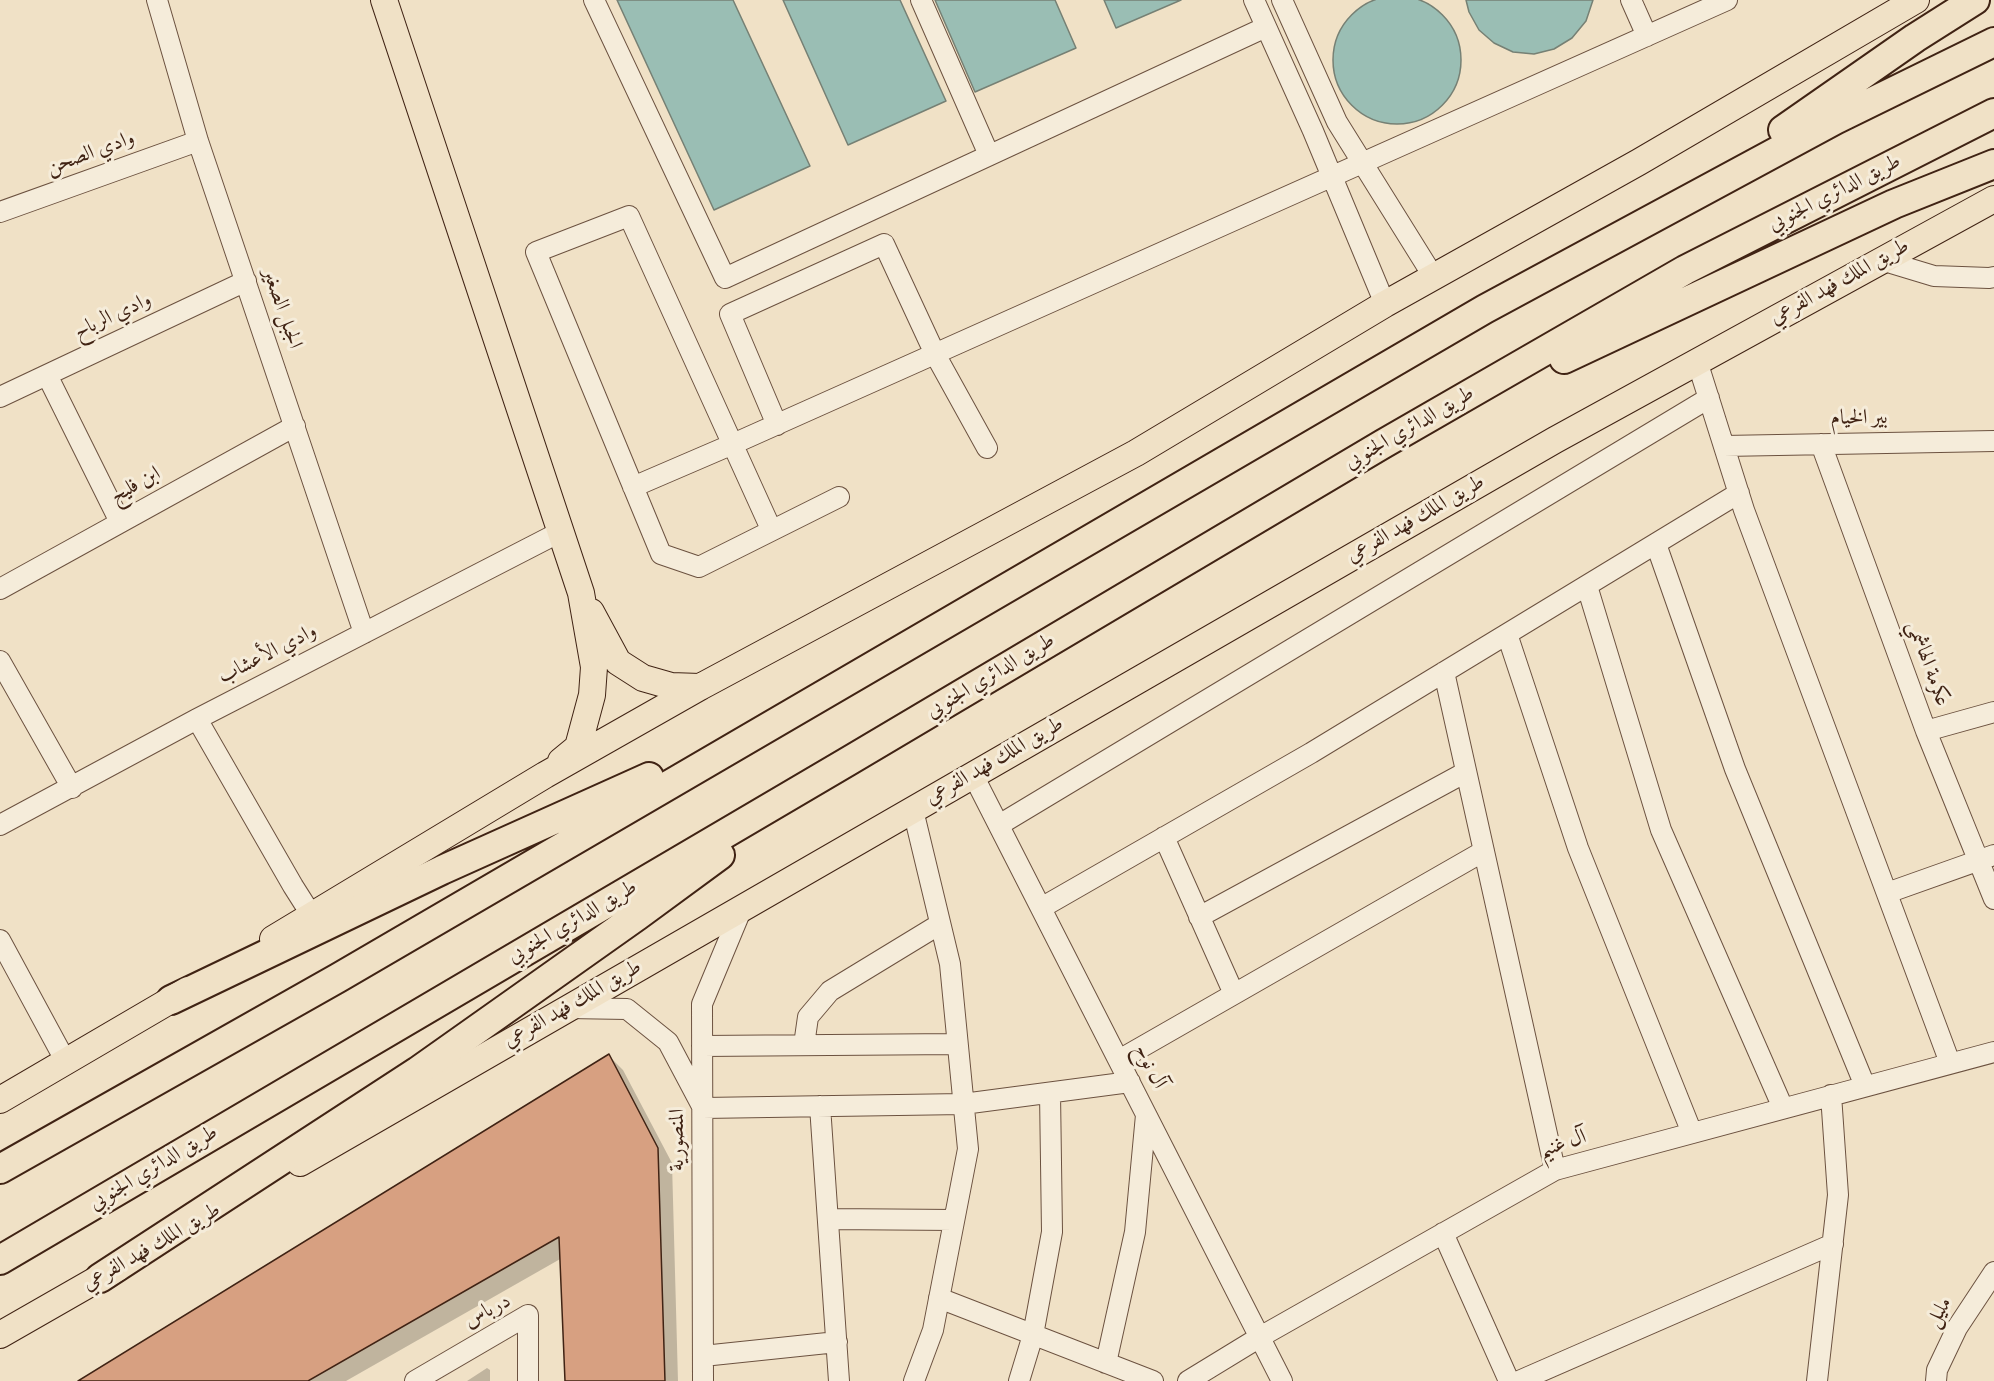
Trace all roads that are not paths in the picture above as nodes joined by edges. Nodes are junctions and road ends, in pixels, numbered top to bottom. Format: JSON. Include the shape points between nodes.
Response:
{"nodes":[{"id":1,"x":157,"y":0,"type":"edge"},
{"id":2,"x":384,"y":0,"type":"edge"},
{"id":3,"x":594,"y":0,"type":"edge"},
{"id":4,"x":921,"y":0,"type":"edge"},
{"id":5,"x":1254,"y":0,"type":"edge"},
{"id":6,"x":1282,"y":0,"type":"edge"},
{"id":7,"x":1631,"y":0,"type":"edge"},
{"id":8,"x":1727,"y":0,"type":"edge"},
{"id":9,"x":1916,"y":0,"type":"edge"},
{"id":10,"x":1975,"y":0,"type":"edge"},
{"id":11,"x":1266,"y":27,"type":"junction"},
{"id":12,"x":1647,"y":36,"type":"junction"},
{"id":13,"x":1994,"y":42,"type":"edge"},
{"id":14,"x":1994,"y":113,"type":"edge"},
{"id":15,"x":198,"y":141,"type":"junction"},
{"id":16,"x":989,"y":156,"type":"junction"},
{"id":17,"x":1363,"y":163,"type":"junction"},
{"id":18,"x":1994,"y":164,"type":"edge"},
{"id":19,"x":1331,"y":177,"type":"junction"},
{"id":20,"x":1994,"y":199,"type":"edge"},
{"id":21,"x":0,"y":212,"type":"edge"},
{"id":22,"x":1589,"y":253,"type":"junction"},
{"id":23,"x":1881,"y":260,"type":"junction"},
{"id":24,"x":1433,"y":276,"type":"junction"},
{"id":25,"x":1994,"y":277,"type":"edge"},
{"id":26,"x":246,"y":281,"type":"junction"},
{"id":27,"x":1385,"y":304,"type":"junction"},
{"id":28,"x":936,"y":354,"type":"junction"},
{"id":29,"x":1697,"y":360,"type":"junction"},
{"id":30,"x":47,"y":375,"type":"junction"},
{"id":31,"x":0,"y":397,"type":"edge"},
{"id":32,"x":1709,"y":399,"type":"junction"},
{"id":33,"x":777,"y":424,"type":"junction"},
{"id":34,"x":295,"y":426,"type":"junction"},
{"id":35,"x":1994,"y":441,"type":"edge"},
{"id":36,"x":733,"y":444,"type":"junction"},
{"id":37,"x":1383,"y":444,"type":"junction"},
{"id":38,"x":1821,"y":444,"type":"junction"},
{"id":39,"x":1724,"y":446,"type":"junction"},
{"id":40,"x":987,"y":448,"type":"dead end"},
{"id":41,"x":633,"y":487,"type":"junction"},
{"id":42,"x":1738,"y":493,"type":"junction"},
{"id":43,"x":838,"y":497,"type":"dead end"},
{"id":44,"x":120,"y":522,"type":"junction"},
{"id":45,"x":771,"y":530,"type":"junction"},
{"id":46,"x":560,"y":532,"type":"junction"},
{"id":47,"x":1656,"y":544,"type":"junction"},
{"id":48,"x":1587,"y":586,"type":"junction"},
{"id":49,"x":0,"y":589,"type":"edge"},
{"id":50,"x":581,"y":593,"type":"junction"},
{"id":51,"x":364,"y":633,"type":"junction"},
{"id":52,"x":1507,"y":634,"type":"junction"},
{"id":53,"x":0,"y":662,"type":"edge"},
{"id":54,"x":1444,"y":672,"type":"junction"},
{"id":55,"x":861,"y":673,"type":"junction"},
{"id":56,"x":700,"y":687,"type":"junction"},
{"id":57,"x":1994,"y":712,"type":"edge"},
{"id":58,"x":196,"y":719,"type":"junction"},
{"id":59,"x":1926,"y":731,"type":"junction"},
{"id":60,"x":847,"y":762,"type":"junction"},
{"id":61,"x":1466,"y":772,"type":"junction"},
{"id":62,"x":545,"y":775,"type":"junction"},
{"id":63,"x":973,"y":775,"type":"junction"},
{"id":64,"x":72,"y":788,"type":"junction"},
{"id":65,"x":913,"y":810,"type":"junction"},
{"id":66,"x":0,"y":825,"type":"edge"},
{"id":67,"x":999,"y":825,"type":"junction"},
{"id":68,"x":1164,"y":837,"type":"junction"},
{"id":69,"x":1484,"y":851,"type":"junction"},
{"id":70,"x":1986,"y":857,"type":"edge"},
{"id":71,"x":1887,"y":893,"type":"junction"},
{"id":72,"x":1994,"y":899,"type":"edge"},
{"id":73,"x":742,"y":908,"type":"junction"},
{"id":74,"x":1041,"y":908,"type":"junction"},
{"id":75,"x":312,"y":916,"type":"junction"},
{"id":76,"x":1199,"y":917,"type":"junction"},
{"id":77,"x":940,"y":924,"type":"junction"},
{"id":78,"x":0,"y":940,"type":"edge"},
{"id":79,"x":1234,"y":994,"type":"junction"},
{"id":80,"x":171,"y":1000,"type":"junction"},
{"id":81,"x":568,"y":1008,"type":"junction"},
{"id":82,"x":957,"y":1044,"type":"junction"},
{"id":83,"x":804,"y":1045,"type":"junction"},
{"id":84,"x":702,"y":1046,"type":"junction"},
{"id":85,"x":1994,"y":1052,"type":"edge"},
{"id":86,"x":1119,"y":1060,"type":"junction"},
{"id":87,"x":66,"y":1062,"type":"junction"},
{"id":88,"x":1950,"y":1063,"type":"junction"},
{"id":89,"x":1130,"y":1082,"type":"junction"},
{"id":90,"x":1865,"y":1086,"type":"junction"},
{"id":91,"x":1050,"y":1093,"type":"junction"},
{"id":92,"x":1831,"y":1095,"type":"junction"},
{"id":93,"x":0,"y":1101,"type":"edge"},
{"id":94,"x":963,"y":1104,"type":"junction"},
{"id":95,"x":820,"y":1106,"type":"junction"},
{"id":96,"x":702,"y":1108,"type":"junction"},
{"id":97,"x":1783,"y":1108,"type":"junction"},
{"id":98,"x":1146,"y":1115,"type":"junction"},
{"id":99,"x":1692,"y":1133,"type":"junction"},
{"id":100,"x":0,"y":1169,"type":"edge"},
{"id":101,"x":1555,"y":1170,"type":"junction"},
{"id":102,"x":828,"y":1219,"type":"junction"},
{"id":103,"x":954,"y":1220,"type":"junction"},
{"id":104,"x":1443,"y":1233,"type":"junction"},
{"id":105,"x":1833,"y":1244,"type":"junction"},
{"id":106,"x":0,"y":1260,"type":"edge"},
{"id":107,"x":1994,"y":1272,"type":"edge"},
{"id":108,"x":100,"y":1278,"type":"junction"},
{"id":109,"x":939,"y":1298,"type":"junction"},
{"id":110,"x":0,"y":1335,"type":"edge"},
{"id":111,"x":1033,"y":1335,"type":"junction"},
{"id":112,"x":1260,"y":1337,"type":"junction"},
{"id":113,"x":837,"y":1342,"type":"junction"},
{"id":114,"x":703,"y":1356,"type":"junction"},
{"id":115,"x":1106,"y":1363,"type":"junction"},
{"id":116,"x":415,"y":1381,"type":"edge"},
{"id":117,"x":528,"y":1381,"type":"edge"},
{"id":118,"x":703,"y":1381,"type":"edge"},
{"id":119,"x":840,"y":1381,"type":"edge"},
{"id":120,"x":914,"y":1381,"type":"edge"},
{"id":121,"x":1019,"y":1381,"type":"edge"},
{"id":122,"x":1154,"y":1381,"type":"edge"},
{"id":123,"x":1188,"y":1381,"type":"edge"},
{"id":124,"x":1282,"y":1381,"type":"edge"},
{"id":125,"x":1509,"y":1381,"type":"edge"},
{"id":126,"x":1519,"y":1381,"type":"edge"},
{"id":127,"x":1817,"y":1381,"type":"edge"},
{"id":128,"x":1936,"y":1381,"type":"edge"}],
"edges":[{"from":1,"to":15,"type":"street","name":"الجبل الصغير"},
{"from":2,"to":46,"type":"main road"},
{"from":3,"to":16,"type":"street","via":[[725,278]]},
{"from":4,"to":16,"type":"street"},
{"from":5,"to":11,"type":"street"},
{"from":6,"to":17,"type":"street","via":[[1337,122]]},
{"from":7,"to":12,"type":"street"},
{"from":8,"to":12,"type":"street"},
{"from":9,"to":24,"type":"main road","via":[[1639,162]]},
{"from":10,"to":22,"type":"highway","via":[[1792,124]]},
{"from":11,"to":16,"type":"street"},
{"from":11,"to":19,"type":"street"},
{"from":12,"to":17,"type":"street"},
{"from":13,"to":22,"type":"highway","via":[[1834,120]]},
{"from":14,"to":37,"type":"highway","name":"طريق الدائري الجنوبي","via":[[1685,270]]},
{"from":15,"to":21,"type":"street","name":"وادي الصحن"},
{"from":15,"to":26,"type":"street","name":"الجبل الصغير"},
{"from":17,"to":19,"type":"street"},
{"from":17,"to":24,"type":"street"},
{"from":18,"to":37,"type":"highway","via":[[1894,204]]},
{"from":19,"to":27,"type":"street"},
{"from":19,"to":28,"type":"street"},
{"from":20,"to":23,"type":"main road","name":"طريق الملك فهد الفرعي"},
{"from":22,"to":55,"type":"highway","via":[[1485,309]]},
{"from":23,"to":25,"type":"street","via":[[1934,276]]},
{"from":23,"to":29,"type":"main road","name":"طريق الملك فهد الفرعي"},
{"from":24,"to":27,"type":"main road"},
{"from":26,"to":30,"type":"street","name":"وادي الرباح"},
{"from":26,"to":34,"type":"street","name":"الجبل الصغير"},
{"from":27,"to":56,"type":"main road","via":[[1136,453]]},
{"from":28,"to":33,"type":"street"},
{"from":28,"to":33,"type":"street","via":[[884,244],[730,314]]},
{"from":28,"to":40,"type":"street"},
{"from":29,"to":32,"type":"street"},
{"from":29,"to":63,"type":"main road","name":"طريق الملك فهد الفرعي"},
{"from":30,"to":31,"type":"street","name":"وادي الرباح"},
{"from":30,"to":44,"type":"street"},
{"from":32,"to":39,"type":"street"},
{"from":32,"to":67,"type":"street"},
{"from":33,"to":36,"type":"street"},
{"from":34,"to":44,"type":"street","name":"ابن فليح"},
{"from":34,"to":51,"type":"street","name":"الجبل الصغير"},
{"from":35,"to":38,"type":"street","name":"بير الخيام"},
{"from":36,"to":41,"type":"street"},
{"from":36,"to":41,"type":"street","via":[[629,216],[536,252]]},
{"from":36,"to":45,"type":"street"},
{"from":37,"to":60,"type":"highway","name":"طريق الدائري الجنوبي"},
{"from":38,"to":39,"type":"street","name":"بير الخيام"},
{"from":38,"to":59,"type":"street","name":"عكرمة الهاشمي"},
{"from":39,"to":42,"type":"street"},
{"from":41,"to":45,"type":"street","via":[[661,554],[699,567]]},
{"from":42,"to":47,"type":"street"},
{"from":42,"to":71,"type":"street"},
{"from":43,"to":45,"type":"street"},
{"from":44,"to":49,"type":"street","name":"ابن فليح"},
{"from":46,"to":50,"type":"main road"},
{"from":46,"to":51,"type":"street","name":"وادي الأعشاب"},
{"from":47,"to":48,"type":"street"},
{"from":47,"to":90,"type":"street","via":[[1735,770]]},
{"from":48,"to":52,"type":"street"},
{"from":48,"to":97,"type":"street","via":[[1661,830]]},
{"from":50,"to":56,"type":"main road","via":[[618,662],[643,678],[671,686]]},
{"from":50,"to":62,"type":"main road","via":[[594,666],[592,695],[578,747]]},
{"from":51,"to":58,"type":"street","name":"وادي الأعشاب"},
{"from":52,"to":54,"type":"street"},
{"from":52,"to":99,"type":"street","via":[[1578,848]]},
{"from":53,"to":64,"type":"street"},
{"from":54,"to":61,"type":"street"},
{"from":54,"to":68,"type":"street"},
{"from":55,"to":80,"type":"highway","via":[[616,793],[442,870]]},
{"from":55,"to":100,"type":"highway","via":[[338,978]]},
{"from":56,"to":62,"type":"main road"},
{"from":57,"to":59,"type":"street"},
{"from":58,"to":64,"type":"street","name":"وادي الأعشاب"},
{"from":58,"to":75,"type":"street"},
{"from":59,"to":70,"type":"street","name":"عكرمة الهاشمي"},
{"from":60,"to":106,"type":"highway","name":"طريق الدائري الجنوبي"},
{"from":60,"to":108,"type":"highway","via":[[418,1071]]},
{"from":61,"to":69,"type":"street"},
{"from":61,"to":76,"type":"street"},
{"from":62,"to":75,"type":"main road"},
{"from":63,"to":65,"type":"main road","name":"طريق الملك فهد الفرعي"},
{"from":63,"to":67,"type":"street","name":"آل نوح"},
{"from":64,"to":66,"type":"street","name":"وادي الأعشاب"},
{"from":65,"to":73,"type":"main road","name":"طريق الملك فهد الفرعي"},
{"from":65,"to":77,"type":"street"},
{"from":67,"to":74,"type":"street","name":"آل نوح"},
{"from":68,"to":74,"type":"street"},
{"from":68,"to":76,"type":"street"},
{"from":69,"to":79,"type":"street"},
{"from":69,"to":101,"type":"street"},
{"from":70,"to":71,"type":"street"},
{"from":70,"to":72,"type":"street","name":"عكرمة الهاشمي"},
{"from":71,"to":88,"type":"street"},
{"from":73,"to":81,"type":"main road","name":"طريق الملك فهد الفرعي"},
{"from":73,"to":84,"type":"street","name":"المنصورية","via":[[702,1004]]},
{"from":74,"to":86,"type":"street","name":"آل نوح"},
{"from":75,"to":80,"type":"main road"},
{"from":76,"to":79,"type":"street"},
{"from":77,"to":82,"type":"street","via":[[950,964]]},
{"from":77,"to":83,"type":"street","via":[[830,991],[808,1017]]},
{"from":78,"to":87,"type":"street"},
{"from":79,"to":86,"type":"street"},
{"from":80,"to":87,"type":"main road"},
{"from":81,"to":96,"type":"street","via":[[627,1009],[668,1042]]},
{"from":81,"to":108,"type":"main road","name":"طريق الملك فهد الفرعي"},
{"from":82,"to":83,"type":"street"},
{"from":82,"to":94,"type":"street"},
{"from":83,"to":84,"type":"street"},
{"from":84,"to":96,"type":"street","name":"المنصورية"},
{"from":85,"to":88,"type":"street","name":"آل غنيم"},
{"from":86,"to":89,"type":"street","name":"آل نوح"},
{"from":87,"to":93,"type":"main road"},
{"from":88,"to":90,"type":"street","name":"آل غنيم"},
{"from":89,"to":91,"type":"street"},
{"from":89,"to":98,"type":"street","name":"آل نوح"},
{"from":90,"to":92,"type":"street","name":"آل غنيم"},
{"from":91,"to":94,"type":"street"},
{"from":91,"to":111,"type":"street","via":[[1052,1232]]},
{"from":92,"to":97,"type":"street","name":"آل غنيم"},
{"from":92,"to":105,"type":"street","via":[[1838,1195]]},
{"from":94,"to":95,"type":"street"},
{"from":94,"to":103,"type":"street","via":[[968,1149]]},
{"from":95,"to":96,"type":"street"},
{"from":95,"to":102,"type":"street"},
{"from":96,"to":114,"type":"street","name":"المنصورية"},
{"from":97,"to":99,"type":"street","name":"آل غنيم"},
{"from":98,"to":112,"type":"street","name":"آل نوح"},
{"from":98,"to":115,"type":"street","via":[[1135,1232]]},
{"from":99,"to":101,"type":"street","name":"آل غنيم"},
{"from":101,"to":104,"type":"street","name":"آل غنيم"},
{"from":102,"to":103,"type":"street"},
{"from":102,"to":113,"type":"street"},
{"from":103,"to":109,"type":"street"},
{"from":104,"to":112,"type":"street","name":"آل غنيم"},
{"from":104,"to":125,"type":"street"},
{"from":105,"to":126,"type":"street"},
{"from":105,"to":127,"type":"street"},
{"from":107,"to":128,"type":"street","name":"مليل","via":[[1957,1328],[1937,1370]]},
{"from":108,"to":110,"type":"main road","name":"طريق الملك فهد الفرعي"},
{"from":109,"to":111,"type":"street"},
{"from":109,"to":120,"type":"street","via":[[933,1330]]},
{"from":111,"to":115,"type":"street"},
{"from":111,"to":121,"type":"street"},
{"from":112,"to":123,"type":"street","name":"آل غنيم"},
{"from":112,"to":124,"type":"street","name":"آل نوح"},
{"from":113,"to":114,"type":"street"},
{"from":113,"to":119,"type":"street"},
{"from":114,"to":118,"type":"street","name":"المنصورية"},
{"from":115,"to":122,"type":"street"},
{"from":116,"to":117,"type":"street","name":"درباس","via":[[528,1315]]}]}
